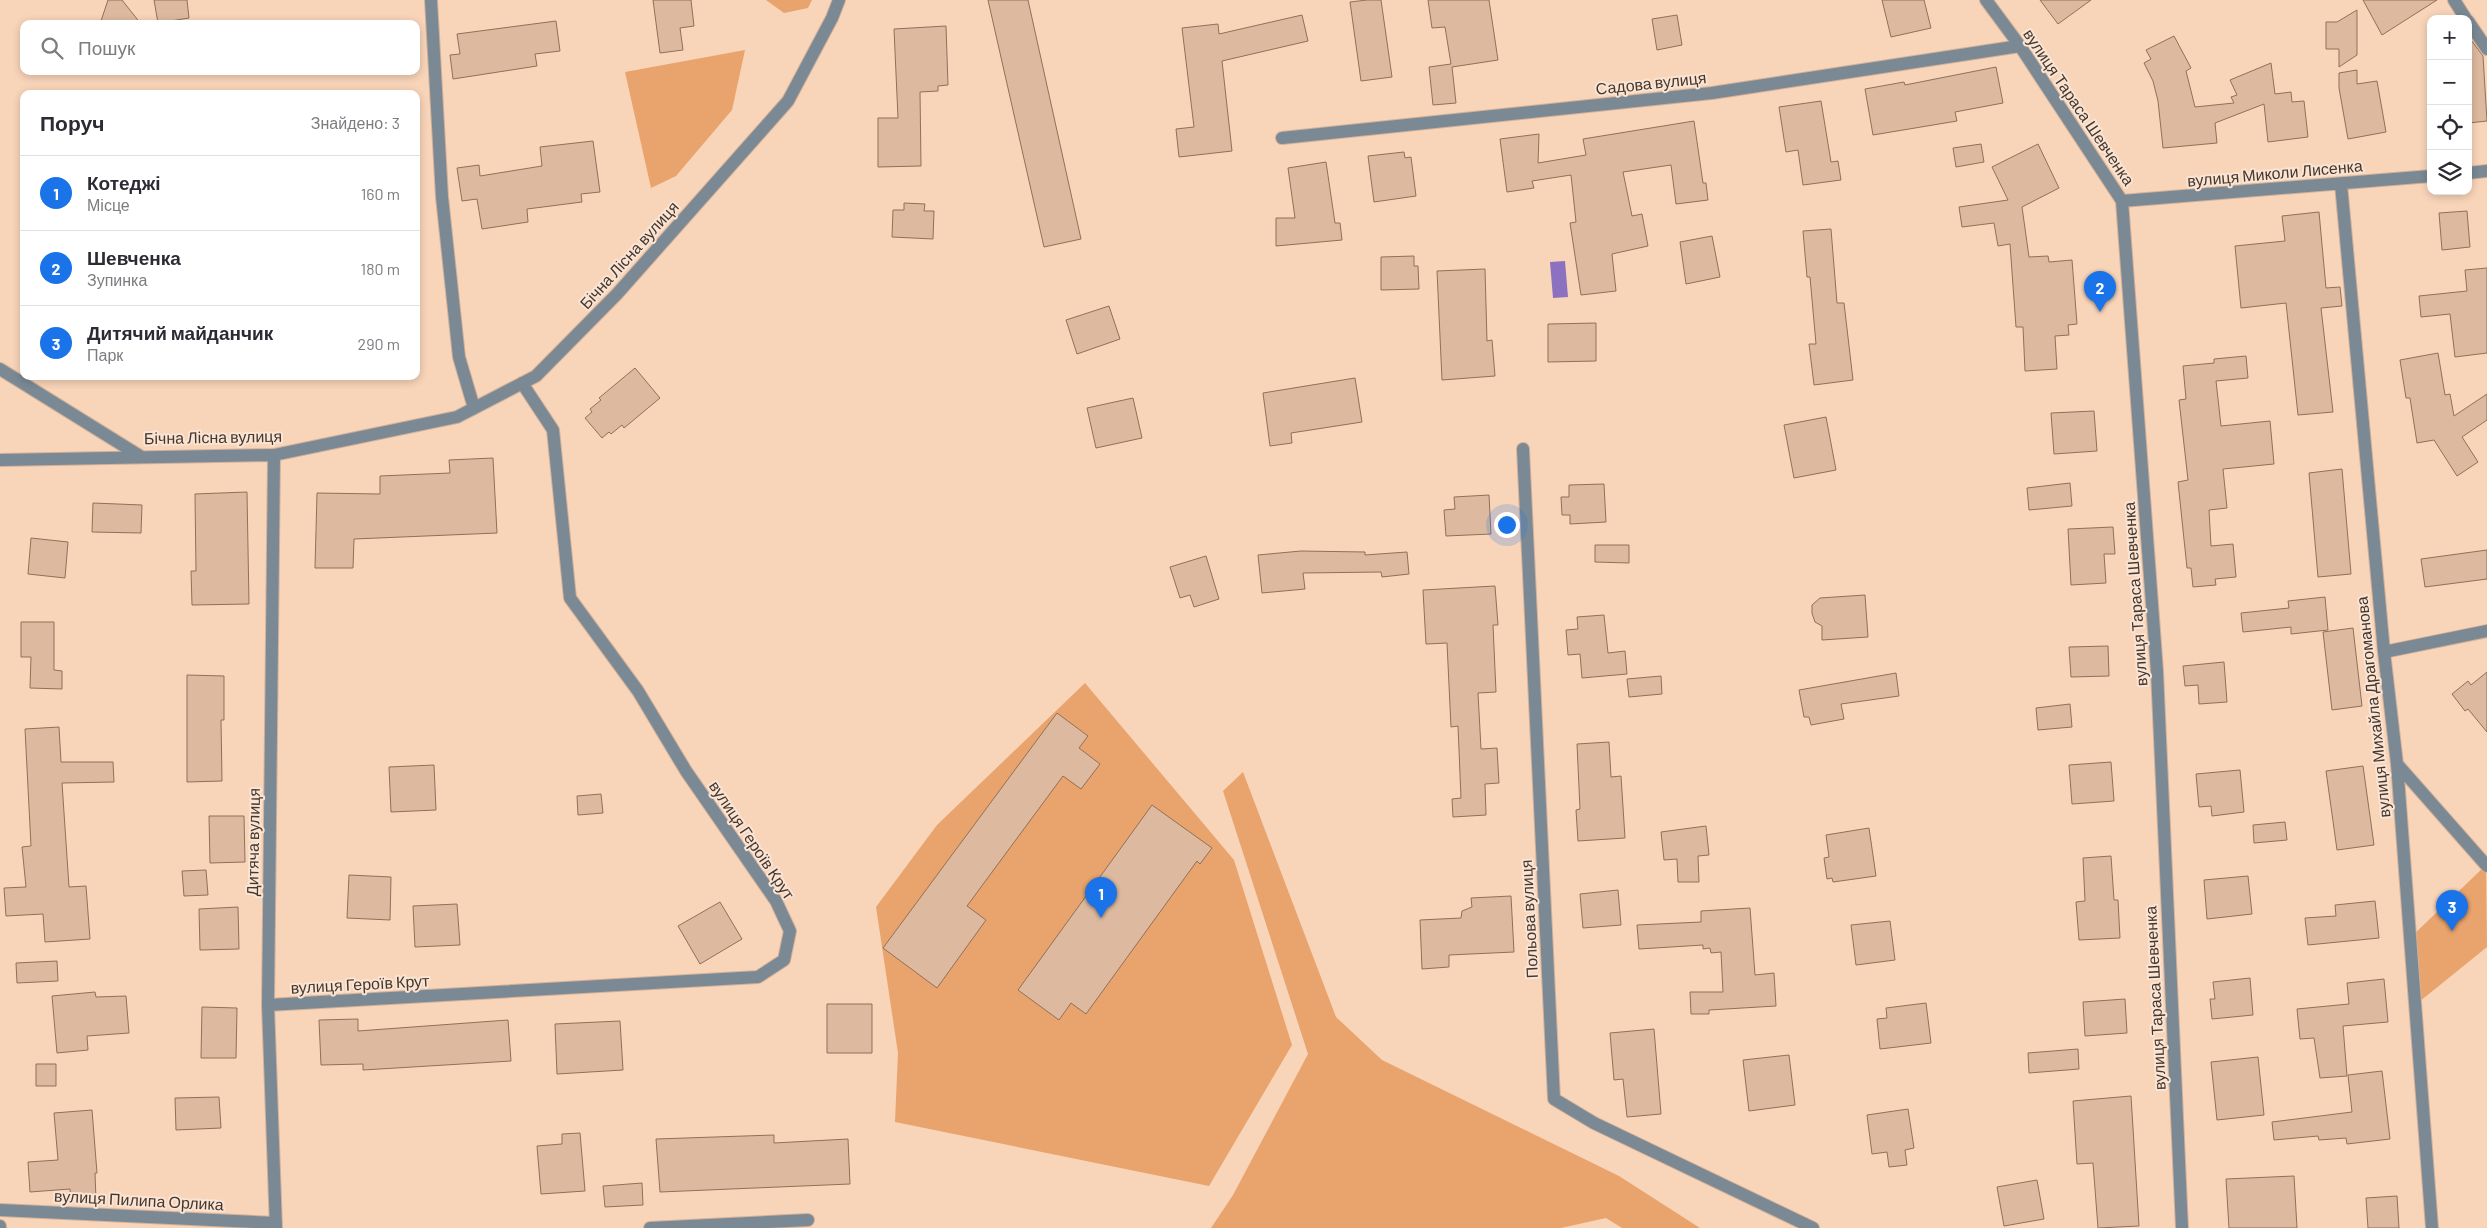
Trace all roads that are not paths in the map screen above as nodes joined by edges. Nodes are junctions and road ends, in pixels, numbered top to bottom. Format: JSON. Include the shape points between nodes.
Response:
{"nodes":[{"id":1,"x":432,"y":0,"type":"edge"},
{"id":2,"x":839,"y":0,"type":"edge"},
{"id":3,"x":1986,"y":0,"type":"edge"},
{"id":4,"x":2454,"y":0,"type":"edge"},
{"id":5,"x":2464,"y":15,"type":"edge"},
{"id":6,"x":2472,"y":27,"type":"edge"},
{"id":7,"x":2020,"y":46,"type":"junction"},
{"id":8,"x":2487,"y":49,"type":"edge"},
{"id":9,"x":1282,"y":138,"type":"dead end"},
{"id":10,"x":2487,"y":171,"type":"edge"},
{"id":11,"x":2472,"y":173,"type":"edge"},
{"id":12,"x":2427,"y":176,"type":"edge"},
{"id":13,"x":2341,"y":184,"type":"junction"},
{"id":14,"x":2122,"y":201,"type":"junction"},
{"id":15,"x":0,"y":368,"type":"edge"},
{"id":16,"x":522,"y":383,"type":"junction"},
{"id":17,"x":474,"y":408,"type":"junction"},
{"id":18,"x":1523,"y":449,"type":"dead end"},
{"id":19,"x":274,"y":455,"type":"junction"},
{"id":20,"x":140,"y":456,"type":"junction"},
{"id":21,"x":0,"y":460,"type":"edge"},
{"id":22,"x":2487,"y":631,"type":"edge"},
{"id":23,"x":2384,"y":652,"type":"junction"},
{"id":24,"x":2397,"y":764,"type":"junction"},
{"id":25,"x":2487,"y":866,"type":"edge"},
{"id":26,"x":268,"y":1005,"type":"junction"},
{"id":27,"x":0,"y":1210,"type":"edge"},
{"id":28,"x":808,"y":1220,"type":"dead end"},
{"id":29,"x":276,"y":1225,"type":"edge"},
{"id":30,"x":650,"y":1228,"type":"edge"},
{"id":31,"x":1813,"y":1228,"type":"edge"},
{"id":32,"x":2182,"y":1228,"type":"edge"},
{"id":33,"x":2432,"y":1228,"type":"edge"}],
"edges":[{"from":1,"to":17,"type":"street","via":[[442,197],[459,356]]},
{"from":2,"to":16,"type":"street","name":"Бічна Лісна вулиця","via":[[788,101],[617,294],[536,376]]},
{"from":3,"to":7,"type":"street","name":"вулиця Тараса Шевченка"},
{"from":4,"to":5,"type":"street"},
{"from":6,"to":8,"type":"street"},
{"from":7,"to":9,"type":"street","name":"Садова вулиця","via":[[1712,94]]},
{"from":7,"to":14,"type":"street","name":"вулиця Тараса Шевченка"},
{"from":10,"to":11,"type":"street"},
{"from":12,"to":13,"type":"street","name":"вулиця Миколи Лисенка"},
{"from":13,"to":14,"type":"street","name":"вулиця Миколи Лисенка"},
{"from":13,"to":23,"type":"street","name":"вулиця Михайла Драгоманова"},
{"from":14,"to":32,"type":"street","name":"вулиця Тараса Шевченка","via":[[2157,671]]},
{"from":15,"to":20,"type":"street","name":"Бічна Лісна вулиця"},
{"from":16,"to":17,"type":"street","name":"Бічна Лісна вулиця"},
{"from":16,"to":26,"type":"street","name":"вулиця Героїв Крут","via":[[553,430],[570,598],[638,691],[686,771],[776,901],[790,931],[784,960],[758,977]]},
{"from":17,"to":19,"type":"street","name":"Бічна Лісна вулиця","via":[[457,417]]},
{"from":18,"to":31,"type":"street","name":"Польова вулиця","via":[[1554,1099],[1594,1123]]},
{"from":19,"to":20,"type":"street","name":"Бічна Лісна вулиця"},
{"from":19,"to":26,"type":"street","name":"Дитяча вулиця"},
{"from":20,"to":21,"type":"street"},
{"from":22,"to":23,"type":"street"},
{"from":23,"to":24,"type":"street","name":"вулиця Михайла Драгоманова"},
{"from":24,"to":25,"type":"street"},
{"from":24,"to":33,"type":"street","name":"вулиця Михайла Драгоманова"},
{"from":26,"to":29,"type":"street","name":"Дитяча вулиця"},
{"from":27,"to":29,"type":"street","name":"вулиця Пилипа Орлика"},
{"from":28,"to":30,"type":"street"}]}
